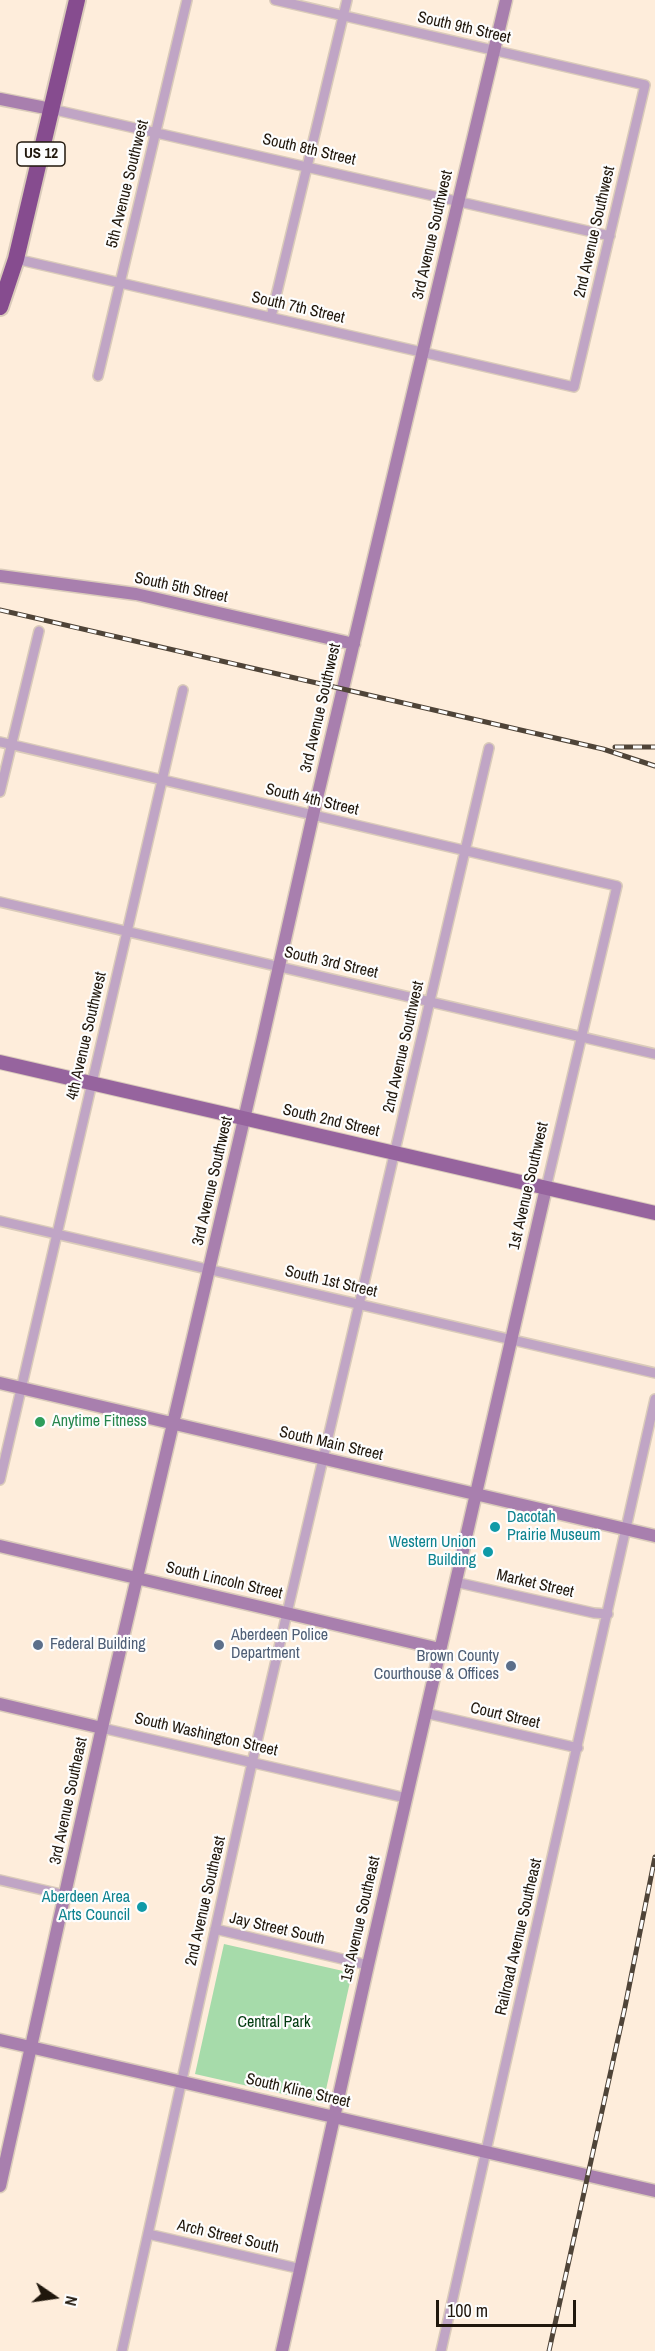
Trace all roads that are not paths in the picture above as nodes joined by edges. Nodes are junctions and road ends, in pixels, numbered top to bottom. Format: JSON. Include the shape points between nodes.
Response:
{"nodes":[{"id":1,"x":77,"y":0,"type":"edge"},
{"id":2,"x":187,"y":0,"type":"edge"},
{"id":3,"x":275,"y":0,"type":"edge"},
{"id":4,"x":347,"y":0,"type":"edge"},
{"id":5,"x":506,"y":0,"type":"edge"},
{"id":6,"x":344,"y":15,"type":"junction"},
{"id":7,"x":494,"y":50,"type":"junction"},
{"id":8,"x":645,"y":85,"type":"joint"},
{"id":9,"x":0,"y":99,"type":"edge"},
{"id":10,"x":51,"y":109,"type":"junction"},
{"id":11,"x":156,"y":132,"type":"junction"},
{"id":12,"x":308,"y":166,"type":"junction"},
{"id":13,"x":458,"y":201,"type":"junction"},
{"id":14,"x":610,"y":236,"type":"junction"},
{"id":15,"x":16,"y":259,"type":"junction"},
{"id":16,"x":119,"y":283,"type":"junction"},
{"id":17,"x":0,"y":307,"type":"edge"},
{"id":18,"x":271,"y":317,"type":"junction"},
{"id":19,"x":422,"y":352,"type":"junction"},
{"id":20,"x":98,"y":376,"type":"dead end"},
{"id":21,"x":574,"y":387,"type":"joint"},
{"id":22,"x":0,"y":576,"type":"edge"},
{"id":23,"x":39,"y":631,"type":"dead end"},
{"id":24,"x":354,"y":644,"type":"junction"},
{"id":25,"x":183,"y":690,"type":"dead end"},
{"id":26,"x":0,"y":742,"type":"edge"},
{"id":27,"x":11,"y":745,"type":"junction"},
{"id":28,"x":489,"y":748,"type":"dead end"},
{"id":29,"x":162,"y":780,"type":"junction"},
{"id":30,"x":0,"y":792,"type":"edge"},
{"id":31,"x":313,"y":815,"type":"junction"},
{"id":32,"x":465,"y":851,"type":"junction"},
{"id":33,"x":617,"y":886,"type":"joint"},
{"id":34,"x":0,"y":902,"type":"edge"},
{"id":35,"x":127,"y":932,"type":"junction"},
{"id":36,"x":279,"y":966,"type":"junction"},
{"id":37,"x":430,"y":1002,"type":"junction"},
{"id":38,"x":581,"y":1037,"type":"junction"},
{"id":39,"x":655,"y":1054,"type":"edge"},
{"id":40,"x":0,"y":1062,"type":"edge"},
{"id":41,"x":91,"y":1083,"type":"junction"},
{"id":42,"x":244,"y":1119,"type":"junction"},
{"id":43,"x":395,"y":1153,"type":"junction"},
{"id":44,"x":546,"y":1188,"type":"junction"},
{"id":45,"x":655,"y":1213,"type":"edge"},
{"id":46,"x":0,"y":1221,"type":"edge"},
{"id":47,"x":57,"y":1234,"type":"junction"},
{"id":48,"x":209,"y":1270,"type":"junction"},
{"id":49,"x":359,"y":1304,"type":"junction"},
{"id":50,"x":510,"y":1340,"type":"junction"},
{"id":51,"x":655,"y":1373,"type":"edge"},
{"id":52,"x":0,"y":1383,"type":"edge"},
{"id":53,"x":21,"y":1388,"type":"junction"},
{"id":54,"x":655,"y":1399,"type":"edge"},
{"id":55,"x":173,"y":1424,"type":"junction"},
{"id":56,"x":324,"y":1459,"type":"junction"},
{"id":57,"x":0,"y":1480,"type":"edge"},
{"id":58,"x":475,"y":1494,"type":"junction"},
{"id":59,"x":626,"y":1529,"type":"junction"},
{"id":60,"x":655,"y":1536,"type":"edge"},
{"id":61,"x":0,"y":1546,"type":"edge"},
{"id":62,"x":137,"y":1578,"type":"junction"},
{"id":63,"x":455,"y":1582,"type":"junction"},
{"id":64,"x":288,"y":1613,"type":"junction"},
{"id":65,"x":608,"y":1614,"type":"junction"},
{"id":66,"x":440,"y":1649,"type":"junction"},
{"id":67,"x":0,"y":1704,"type":"edge"},
{"id":68,"x":425,"y":1713,"type":"junction"},
{"id":69,"x":102,"y":1728,"type":"junction"},
{"id":70,"x":578,"y":1748,"type":"junction"},
{"id":71,"x":252,"y":1763,"type":"junction"},
{"id":72,"x":406,"y":1798,"type":"junction"},
{"id":73,"x":0,"y":1880,"type":"edge"},
{"id":74,"x":65,"y":1895,"type":"junction"},
{"id":75,"x":215,"y":1929,"type":"junction"},
{"id":76,"x":368,"y":1965,"type":"junction"},
{"id":77,"x":0,"y":2040,"type":"edge"},
{"id":78,"x":31,"y":2047,"type":"junction"},
{"id":79,"x":182,"y":2082,"type":"junction"},
{"id":80,"x":334,"y":2117,"type":"junction"},
{"id":81,"x":486,"y":2151,"type":"junction"},
{"id":82,"x":0,"y":2186,"type":"edge"},
{"id":83,"x":655,"y":2190,"type":"edge"},
{"id":84,"x":148,"y":2234,"type":"junction"},
{"id":85,"x":301,"y":2269,"type":"junction"},
{"id":86,"x":122,"y":2351,"type":"edge"},
{"id":87,"x":282,"y":2351,"type":"edge"},
{"id":88,"x":441,"y":2351,"type":"edge"}],
"edges":[{"from":1,"to":10,"type":"highway","number":"US 12"},
{"from":2,"to":11,"type":"street","name":"5th Avenue Southwest"},
{"from":3,"to":6,"type":"street","name":"South 9th Street"},
{"from":4,"to":6,"type":"street"},
{"from":5,"to":7,"type":"street","name":"3rd Avenue Southwest"},
{"from":6,"to":7,"type":"street","name":"South 9th Street"},
{"from":6,"to":12,"type":"street"},
{"from":7,"to":8,"type":"street","name":"South 9th Street"},
{"from":7,"to":13,"type":"street","name":"3rd Avenue Southwest"},
{"from":8,"to":14,"type":"street","name":"2nd Avenue Southwest"},
{"from":9,"to":10,"type":"street","name":"South 8th Street"},
{"from":10,"to":11,"type":"street","name":"South 8th Street"},
{"from":10,"to":15,"type":"highway","number":"US 12"},
{"from":11,"to":12,"type":"street","name":"South 8th Street"},
{"from":11,"to":16,"type":"street","name":"5th Avenue Southwest"},
{"from":12,"to":13,"type":"street","name":"South 8th Street"},
{"from":12,"to":18,"type":"street"},
{"from":13,"to":14,"type":"street","name":"South 8th Street"},
{"from":13,"to":19,"type":"street","name":"3rd Avenue Southwest"},
{"from":14,"to":21,"type":"street","name":"2nd Avenue Southwest"},
{"from":15,"to":16,"type":"street","name":"South 7th Street"},
{"from":15,"to":17,"type":"highway","number":"US 12"},
{"from":16,"to":18,"type":"street","name":"South 7th Street"},
{"from":16,"to":20,"type":"street","name":"5th Avenue Southwest"},
{"from":18,"to":19,"type":"street","name":"South 7th Street"},
{"from":19,"to":21,"type":"street","name":"South 7th Street"},
{"from":19,"to":24,"type":"street","name":"3rd Avenue Southwest"},
{"from":22,"to":24,"type":"street","name":"South 5th Street","via":[[136,594]]},
{"from":23,"to":27,"type":"street"},
{"from":24,"to":31,"type":"street","name":"3rd Avenue Southwest"},
{"from":25,"to":29,"type":"street","name":"4th Avenue Southwest"},
{"from":26,"to":27,"type":"street","name":"South 4th Street"},
{"from":27,"to":29,"type":"street","name":"South 4th Street"},
{"from":27,"to":30,"type":"street"},
{"from":28,"to":32,"type":"street","name":"2nd Avenue Southwest"},
{"from":29,"to":31,"type":"street","name":"South 4th Street"},
{"from":29,"to":35,"type":"street","name":"4th Avenue Southwest"},
{"from":31,"to":32,"type":"street","name":"South 4th Street"},
{"from":31,"to":36,"type":"street","name":"3rd Avenue Southwest"},
{"from":32,"to":33,"type":"street","name":"South 4th Street"},
{"from":32,"to":37,"type":"street","name":"2nd Avenue Southwest"},
{"from":33,"to":38,"type":"street","name":"1st Avenue Southwest"},
{"from":34,"to":35,"type":"street","name":"South 3rd Street"},
{"from":35,"to":36,"type":"street","name":"South 3rd Street"},
{"from":35,"to":41,"type":"street","name":"4th Avenue Southwest"},
{"from":36,"to":37,"type":"street","name":"South 3rd Street"},
{"from":36,"to":42,"type":"street","name":"3rd Avenue Southwest"},
{"from":37,"to":38,"type":"street","name":"South 3rd Street"},
{"from":37,"to":43,"type":"street","name":"2nd Avenue Southwest"},
{"from":38,"to":39,"type":"street","name":"South 3rd Street"},
{"from":38,"to":44,"type":"street","name":"1st Avenue Southwest"},
{"from":40,"to":41,"type":"main road","name":"South 2nd Street"},
{"from":41,"to":42,"type":"main road","name":"South 2nd Street"},
{"from":41,"to":47,"type":"street","name":"4th Avenue Southwest"},
{"from":42,"to":43,"type":"main road","name":"South 2nd Street"},
{"from":42,"to":48,"type":"street","name":"3rd Avenue Southwest"},
{"from":43,"to":44,"type":"main road","name":"South 2nd Street"},
{"from":43,"to":49,"type":"street","name":"2nd Avenue Southwest"},
{"from":44,"to":45,"type":"main road","name":"South 2nd Street"},
{"from":44,"to":50,"type":"street","name":"1st Avenue Southwest"},
{"from":46,"to":47,"type":"street","name":"South 1st Street"},
{"from":47,"to":48,"type":"street","name":"South 1st Street"},
{"from":47,"to":53,"type":"street","name":"4th Avenue Southwest"},
{"from":48,"to":49,"type":"street","name":"South 1st Street"},
{"from":48,"to":55,"type":"street","name":"3rd Avenue Southwest"},
{"from":49,"to":50,"type":"street","name":"South 1st Street"},
{"from":49,"to":56,"type":"street","name":"2nd Avenue Southwest"},
{"from":50,"to":51,"type":"street","name":"South 1st Street"},
{"from":50,"to":58,"type":"street","name":"1st Avenue Southwest"},
{"from":52,"to":53,"type":"street","name":"South Main Street"},
{"from":53,"to":55,"type":"street","name":"South Main Street"},
{"from":53,"to":57,"type":"street","name":"4th Avenue Southwest"},
{"from":54,"to":59,"type":"street","name":"Railroad Avenue Southeast"},
{"from":55,"to":56,"type":"street","name":"South Main Street"},
{"from":55,"to":62,"type":"street","name":"3rd Avenue Southeast"},
{"from":56,"to":58,"type":"street","name":"South Main Street"},
{"from":56,"to":64,"type":"street","name":"2nd Avenue Southeast"},
{"from":58,"to":59,"type":"street","name":"South Main Street"},
{"from":58,"to":63,"type":"street","name":"1st Avenue Southeast"},
{"from":59,"to":60,"type":"street","name":"South Main Street"},
{"from":59,"to":65,"type":"street","name":"Railroad Avenue Southeast"},
{"from":61,"to":62,"type":"street","name":"South Lincoln Street"},
{"from":62,"to":64,"type":"street","name":"South Lincoln Street"},
{"from":62,"to":69,"type":"street","name":"3rd Avenue Southeast"},
{"from":63,"to":65,"type":"street","name":"Market Street"},
{"from":63,"to":66,"type":"street","name":"1st Avenue Southeast"},
{"from":64,"to":66,"type":"street","name":"South Lincoln Street"},
{"from":64,"to":71,"type":"street","name":"2nd Avenue Southeast"},
{"from":65,"to":70,"type":"street","name":"Railroad Avenue Southeast"},
{"from":66,"to":68,"type":"street","name":"1st Avenue Southeast"},
{"from":67,"to":69,"type":"street","name":"South Washington Street"},
{"from":68,"to":70,"type":"street","name":"Court Street"},
{"from":68,"to":72,"type":"street","name":"1st Avenue Southeast"},
{"from":69,"to":71,"type":"street","name":"South Washington Street"},
{"from":69,"to":74,"type":"street","name":"3rd Avenue Southeast"},
{"from":70,"to":81,"type":"street","name":"Railroad Avenue Southeast"},
{"from":71,"to":72,"type":"street","name":"South Washington Street"},
{"from":71,"to":75,"type":"street","name":"2nd Avenue Southeast"},
{"from":72,"to":76,"type":"street","name":"1st Avenue Southeast"},
{"from":73,"to":74,"type":"street"},
{"from":74,"to":78,"type":"street","name":"3rd Avenue Southeast"},
{"from":75,"to":76,"type":"street","name":"Jay Street South"},
{"from":75,"to":79,"type":"street","name":"2nd Avenue Southeast"},
{"from":76,"to":80,"type":"street","name":"1st Avenue Southeast"},
{"from":77,"to":78,"type":"street","name":"South Kline Street"},
{"from":78,"to":79,"type":"street","name":"South Kline Street"},
{"from":78,"to":82,"type":"street","name":"3rd Avenue Southeast"},
{"from":79,"to":80,"type":"street","name":"South Kline Street"},
{"from":79,"to":84,"type":"street","name":"2nd Avenue Southeast"},
{"from":80,"to":81,"type":"street","name":"South Kline Street"},
{"from":80,"to":85,"type":"street","name":"1st Avenue Southeast"},
{"from":81,"to":83,"type":"street","name":"South Kline Street"},
{"from":81,"to":88,"type":"street","name":"Railroad Avenue Southeast"},
{"from":84,"to":85,"type":"street","name":"Arch Street South"},
{"from":84,"to":86,"type":"street","name":"2nd Avenue Southeast"},
{"from":85,"to":87,"type":"street","name":"1st Avenue Southeast"}]}
